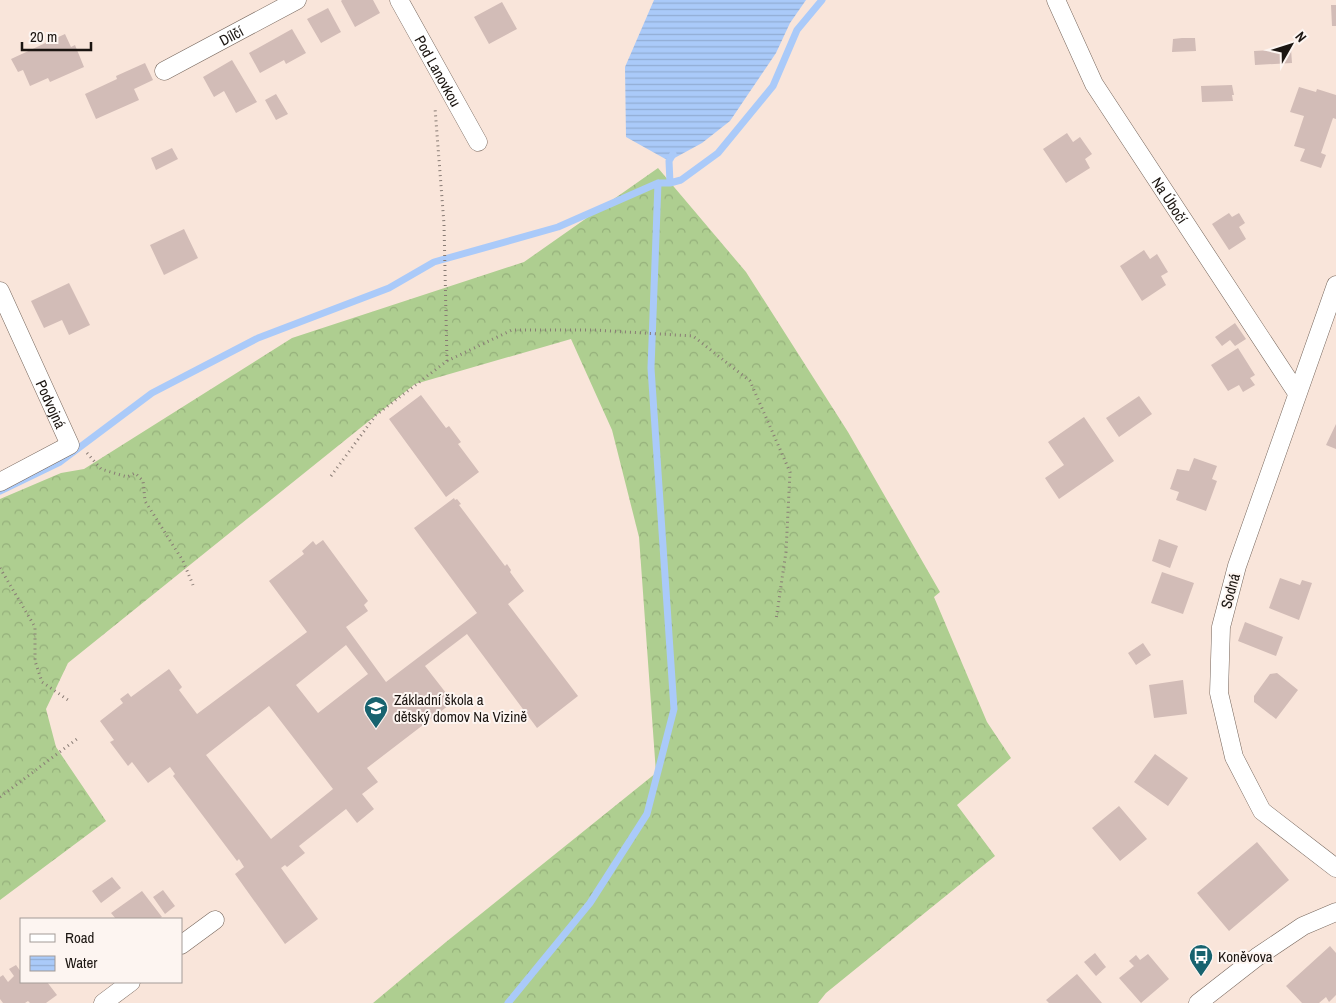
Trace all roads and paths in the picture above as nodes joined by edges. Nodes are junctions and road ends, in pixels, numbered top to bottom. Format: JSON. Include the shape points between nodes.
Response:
{"nodes":[{"id":1,"x":298,"y":0,"type":"edge"},
{"id":2,"x":399,"y":0,"type":"edge"},
{"id":3,"x":1056,"y":0,"type":"edge"},
{"id":4,"x":164,"y":71,"type":"dead end"},
{"id":5,"x":435,"y":106,"type":"dead end"},
{"id":6,"x":478,"y":142,"type":"dead end"},
{"id":7,"x":1336,"y":285,"type":"edge"},
{"id":8,"x":0,"y":291,"type":"edge"},
{"id":9,"x":447,"y":362,"type":"junction"},
{"id":10,"x":1297,"y":393,"type":"junction"},
{"id":11,"x":70,"y":444,"type":"junction"},
{"id":12,"x":331,"y":476,"type":"dead end"},
{"id":13,"x":0,"y":482,"type":"edge"},
{"id":14,"x":0,"y":568,"type":"edge"},
{"id":15,"x":193,"y":585,"type":"dead end"},
{"id":16,"x":776,"y":620,"type":"dead end"},
{"id":17,"x":68,"y":700,"type":"dead end"},
{"id":18,"x":77,"y":739,"type":"dead end"},
{"id":19,"x":0,"y":797,"type":"edge"},
{"id":20,"x":1336,"y":868,"type":"edge"},
{"id":21,"x":1336,"y":912,"type":"edge"},
{"id":22,"x":215,"y":920,"type":"dead end"},
{"id":23,"x":182,"y":944,"type":"edge"},
{"id":24,"x":130,"y":983,"type":"edge"},
{"id":25,"x":102,"y":1003,"type":"edge"},
{"id":26,"x":1198,"y":1003,"type":"edge"}],
"edges":[{"from":1,"to":4,"type":"street","name":"Dílčí"},
{"from":2,"to":6,"type":"street","name":"Pod Lanovkou"},
{"from":3,"to":10,"type":"street","name":"Na Úbočí","via":[[1094,84]]},
{"from":5,"to":9,"type":"path","via":[[445,243]]},
{"from":7,"to":10,"type":"street","name":"Sodná"},
{"from":8,"to":11,"type":"street","name":"Podvojná"},
{"from":9,"to":12,"type":"path","via":[[376,415]]},
{"from":9,"to":16,"type":"path","via":[[512,330],[594,330],[693,336],[750,381],[790,472],[786,552]]},
{"from":10,"to":20,"type":"street","name":"Sodná","via":[[1234,574],[1221,627],[1219,693],[1234,757],[1262,811]]},
{"from":11,"to":13,"type":"street","name":"Podvojná"},
{"from":11,"to":15,"type":"path","via":[[81,446],[101,468],[127,477],[135,473],[143,481],[145,501],[183,561]]},
{"from":14,"to":17,"type":"path","via":[[36,627],[36,661],[42,682]]},
{"from":18,"to":19,"type":"path"},
{"from":21,"to":26,"type":"street","via":[[1303,926]]},
{"from":22,"to":23,"type":"street"},
{"from":24,"to":25,"type":"street"}]}
